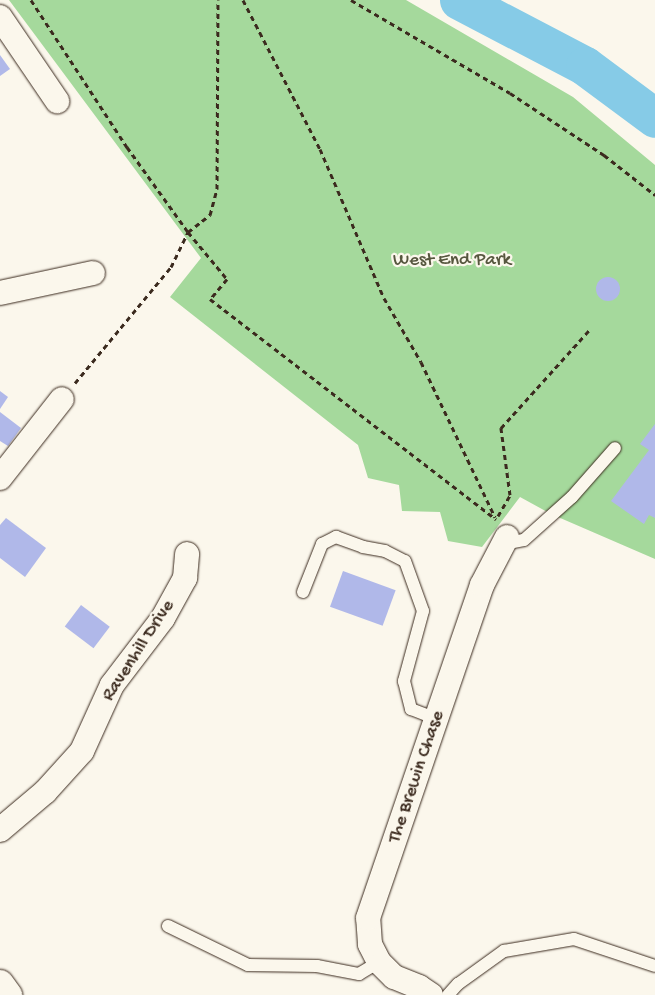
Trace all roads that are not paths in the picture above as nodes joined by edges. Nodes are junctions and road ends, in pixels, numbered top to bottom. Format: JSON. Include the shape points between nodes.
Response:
{"nodes":[{"id":1,"x":0,"y":16,"type":"edge"},
{"id":2,"x":57,"y":101,"type":"dead end"},
{"id":3,"x":93,"y":273,"type":"dead end"},
{"id":4,"x":0,"y":293,"type":"edge"},
{"id":5,"x":62,"y":399,"type":"road end"},
{"id":6,"x":614,"y":448,"type":"dead end"},
{"id":7,"x":0,"y":478,"type":"edge"},
{"id":8,"x":500,"y":531,"type":"joint"},
{"id":9,"x":187,"y":554,"type":"dead end"},
{"id":10,"x":303,"y":592,"type":"dead end"},
{"id":11,"x":437,"y":718,"type":"junction"},
{"id":12,"x":0,"y":830,"type":"edge"},
{"id":13,"x":168,"y":926,"type":"dead end"},
{"id":14,"x":379,"y":962,"type":"junction"},
{"id":15,"x":655,"y":966,"type":"edge"},
{"id":16,"x":0,"y":984,"type":"edge"},
{"id":17,"x":8,"y":995,"type":"edge"},
{"id":18,"x":431,"y":995,"type":"edge"},
{"id":19,"x":448,"y":995,"type":"edge"}],
"edges":[{"from":1,"to":2,"type":"street"},
{"from":3,"to":4,"type":"street"},
{"from":5,"to":7,"type":"street"},
{"from":6,"to":8,"type":"lane","via":[[572,497],[524,540]]},
{"from":8,"to":11,"type":"street","name":"The Brewin Chase"},
{"from":9,"to":12,"type":"street","name":"Ravenhill Drive","via":[[185,578],[164,618],[112,685],[82,751],[45,792]]},
{"from":10,"to":11,"type":"lane","via":[[322,544],[336,537],[385,551],[404,561],[423,611],[404,681],[411,709]]},
{"from":11,"to":14,"type":"street","name":"The Brewin Chase","via":[[368,918],[370,944]]},
{"from":13,"to":14,"type":"lane","via":[[248,965],[317,966],[359,974]]},
{"from":14,"to":18,"type":"street","name":"The Brewin Chase","via":[[394,977]]},
{"from":15,"to":19,"type":"lane","via":[[574,939],[504,950]]},
{"from":16,"to":17,"type":"street"}]}
